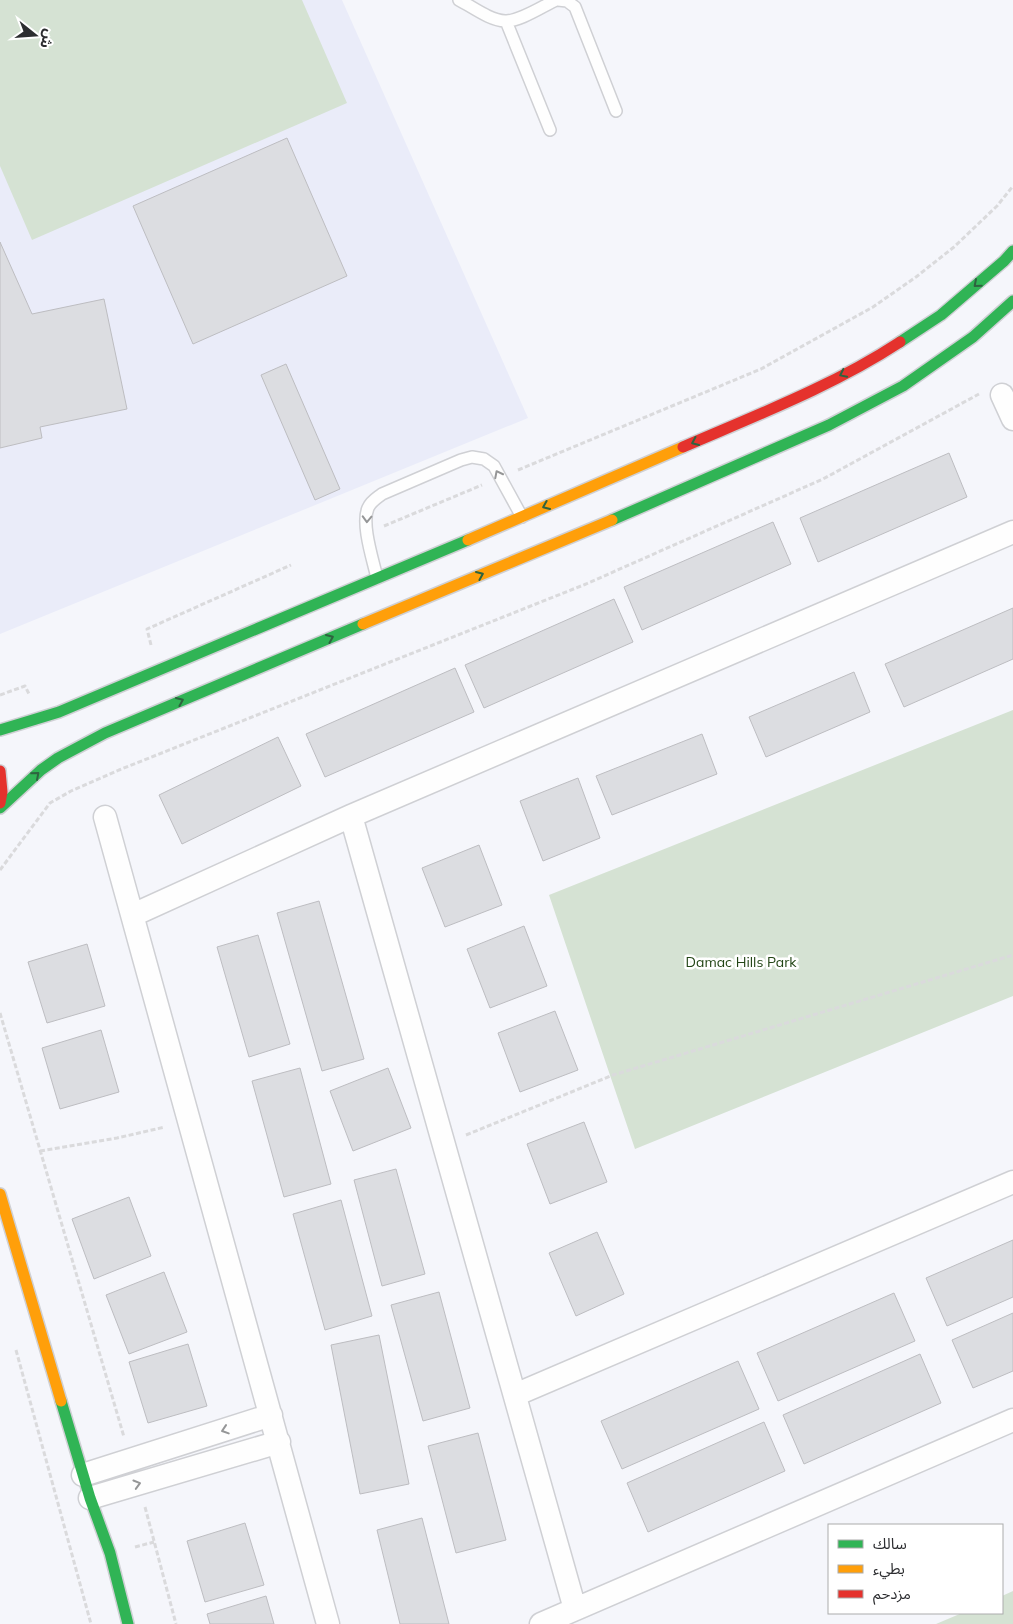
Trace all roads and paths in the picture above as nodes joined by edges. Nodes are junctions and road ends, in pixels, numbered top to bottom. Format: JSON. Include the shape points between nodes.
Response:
{"nodes":[{"id":1,"x":459,"y":0,"type":"edge"},
{"id":2,"x":557,"y":0,"type":"edge"},
{"id":3,"x":506,"y":21,"type":"junction"},
{"id":4,"x":616,"y":111,"type":"dead end"},
{"id":5,"x":550,"y":130,"type":"dead end"},
{"id":6,"x":1013,"y":186,"type":"edge"},
{"id":7,"x":1013,"y":251,"type":"edge"},
{"id":8,"x":1013,"y":301,"type":"edge"},
{"id":9,"x":991,"y":394,"type":"joint"},
{"id":10,"x":1013,"y":419,"type":"edge"},
{"id":11,"x":500,"y":478,"type":"junction"},
{"id":12,"x":522,"y":517,"type":"junction"},
{"id":13,"x":1013,"y":532,"type":"edge"},
{"id":14,"x":367,"y":534,"type":"junction"},
{"id":15,"x":291,"y":565,"type":"dead end"},
{"id":16,"x":377,"y":578,"type":"junction"},
{"id":17,"x":154,"y":653,"type":"dead end"},
{"id":18,"x":0,"y":695,"type":"edge"},
{"id":19,"x":31,"y":700,"type":"dead end"},
{"id":20,"x":0,"y":730,"type":"edge"},
{"id":21,"x":0,"y":771,"type":"edge"},
{"id":22,"x":0,"y":803,"type":"edge"},
{"id":23,"x":0,"y":808,"type":"edge"},
{"id":24,"x":351,"y":816,"type":"junction"},
{"id":25,"x":105,"y":817,"type":"dead end"},
{"id":26,"x":0,"y":870,"type":"edge"},
{"id":27,"x":133,"y":915,"type":"junction"},
{"id":28,"x":1013,"y":955,"type":"edge"},
{"id":29,"x":0,"y":1013,"type":"edge"},
{"id":30,"x":163,"y":1119,"type":"dead end"},
{"id":31,"x":444,"y":1144,"type":"junction"},
{"id":32,"x":40,"y":1151,"type":"junction"},
{"id":33,"x":1013,"y":1182,"type":"edge"},
{"id":34,"x":0,"y":1194,"type":"edge"},
{"id":35,"x":13,"y":1342,"type":"dead end"},
{"id":36,"x":515,"y":1395,"type":"junction"},
{"id":37,"x":271,"y":1415,"type":"junction"},
{"id":38,"x":1013,"y":1420,"type":"edge"},
{"id":39,"x":279,"y":1442,"type":"junction"},
{"id":40,"x":130,"y":1460,"type":"junction"},
{"id":41,"x":83,"y":1475,"type":"junction"},
{"id":42,"x":139,"y":1483,"type":"junction"},
{"id":43,"x":90,"y":1498,"type":"junction"},
{"id":44,"x":576,"y":1609,"type":"junction"},
{"id":45,"x":91,"y":1624,"type":"edge"},
{"id":46,"x":128,"y":1624,"type":"edge"},
{"id":47,"x":176,"y":1624,"type":"edge"},
{"id":48,"x":328,"y":1624,"type":"edge"},
{"id":49,"x":541,"y":1624,"type":"edge"}],
"edges":[{"from":1,"to":3,"type":"lane","via":[[493,18]]},
{"from":2,"to":3,"type":"lane"},
{"from":2,"to":4,"type":"lane","via":[[567,1],[575,7]]},
{"from":3,"to":5,"type":"lane"},
{"from":6,"to":11,"type":"path","via":[[954,247],[873,307],[761,369]]},
{"from":7,"to":12,"type":"street","one_way":true,"via":[[941,315],[872,360],[798,397]]},
{"from":23,"to":8,"type":"street","one_way":true,"via":[[46,766],[105,733],[829,426],[903,386],[973,337]]},
{"from":9,"to":10,"type":"street"},
{"from":9,"to":26,"type":"path","via":[[823,479],[586,584],[71,791],[50,803]]},
{"from":11,"to":12,"type":"lane"},
{"from":11,"to":14,"type":"path"},
{"from":11,"to":14,"type":"lane","one_way":true,"via":[[494,466],[484,459],[472,457],[461,460],[374,500],[368,508]]},
{"from":12,"to":16,"type":"street"},
{"from":13,"to":24,"type":"street"},
{"from":14,"to":16,"type":"lane"},
{"from":15,"to":17,"type":"path","via":[[147,629]]},
{"from":16,"to":20,"type":"street","via":[[59,712]]},
{"from":18,"to":19,"type":"path","via":[[25,686]]},
{"from":21,"to":22,"type":"street"},
{"from":24,"to":27,"type":"street"},
{"from":24,"to":31,"type":"street"},
{"from":25,"to":27,"type":"street"},
{"from":27,"to":37,"type":"street"},
{"from":28,"to":31,"type":"path","via":[[612,1075]]},
{"from":29,"to":32,"type":"path"},
{"from":30,"to":32,"type":"path","via":[[165,1127]]},
{"from":31,"to":36,"type":"street"},
{"from":32,"to":40,"type":"path"},
{"from":33,"to":36,"type":"street"},
{"from":34,"to":41,"type":"street"},
{"from":35,"to":45,"type":"path"},
{"from":36,"to":44,"type":"street"},
{"from":37,"to":39,"type":"street"},
{"from":37,"to":40,"type":"street","one_way":true},
{"from":38,"to":44,"type":"street"},
{"from":39,"to":42,"type":"street"},
{"from":39,"to":48,"type":"street"},
{"from":40,"to":41,"type":"street"},
{"from":41,"to":43,"type":"street"},
{"from":43,"to":42,"type":"street","one_way":true},
{"from":42,"to":47,"type":"path"},
{"from":43,"to":46,"type":"street","via":[[110,1553]]},
{"from":44,"to":49,"type":"street"}]}
